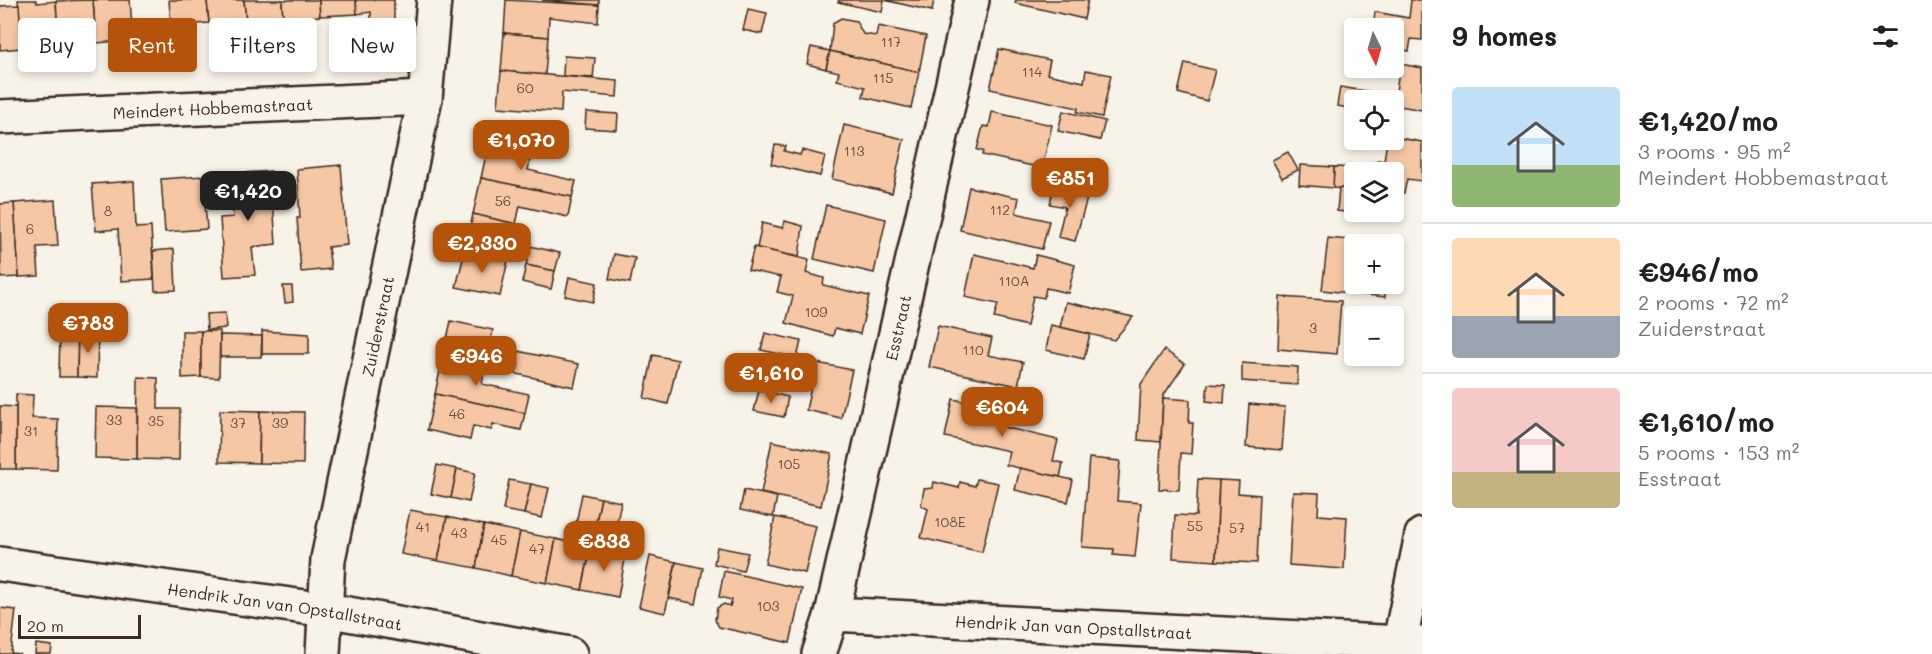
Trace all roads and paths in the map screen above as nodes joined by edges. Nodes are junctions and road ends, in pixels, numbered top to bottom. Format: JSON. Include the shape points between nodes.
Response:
{"nodes":[{"id":1,"x":434,"y":0,"type":"edge"},
{"id":2,"x":972,"y":0,"type":"edge"},
{"id":3,"x":425,"y":98,"type":"junction"},
{"id":4,"x":0,"y":117,"type":"edge"},
{"id":5,"x":1422,"y":535,"type":"edge"},
{"id":6,"x":0,"y":564,"type":"edge"},
{"id":7,"x":326,"y":610,"type":"junction"},
{"id":8,"x":832,"y":614,"type":"junction"},
{"id":9,"x":1411,"y":643,"type":"edge"},
{"id":10,"x":324,"y":654,"type":"edge"},
{"id":11,"x":570,"y":654,"type":"edge"},
{"id":12,"x":819,"y":654,"type":"edge"}],
"edges":[{"from":1,"to":3,"type":"street","name":"Zuiderstraat"},
{"from":2,"to":8,"type":"street","name":"Esstraat"},
{"from":3,"to":4,"type":"street","name":"Meindert Hobbemastraat"},
{"from":3,"to":7,"type":"street","name":"Zuiderstraat","via":[[328,559]]},
{"from":5,"to":9,"type":"street"},
{"from":6,"to":7,"type":"street","name":"Hendrik Jan van Opstallstraat"},
{"from":7,"to":10,"type":"street","name":"Zuiderstraat"},
{"from":7,"to":11,"type":"street","name":"Hendrik Jan van Opstallstraat"},
{"from":8,"to":9,"type":"street","name":"Hendrik Jan van Opstallstraat"},
{"from":8,"to":12,"type":"street","name":"Esstraat"}]}
